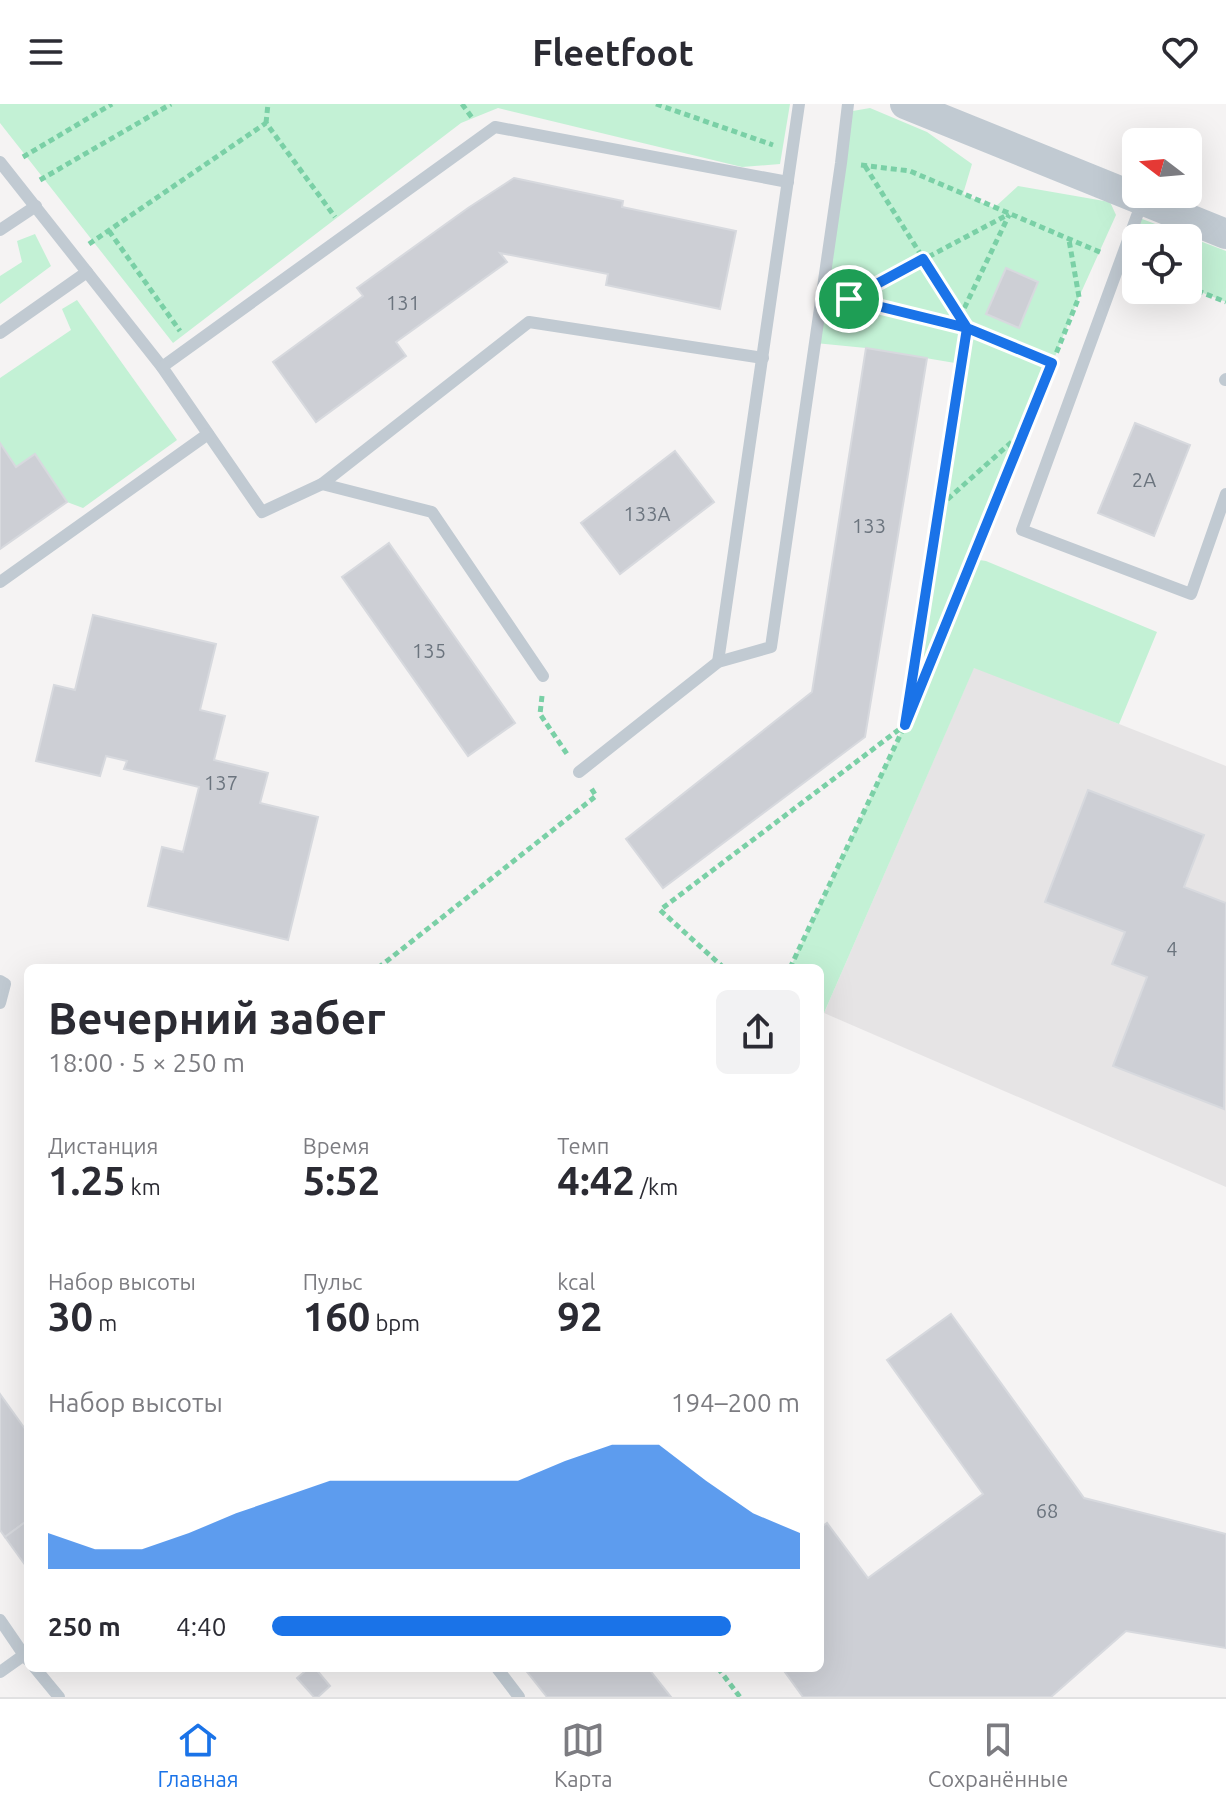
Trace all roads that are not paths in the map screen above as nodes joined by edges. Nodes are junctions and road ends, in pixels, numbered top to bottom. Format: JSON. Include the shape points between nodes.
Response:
{"nodes":[{"id":1,"x":799,"y":104,"type":"edge"},
{"id":2,"x":848,"y":104,"type":"edge"},
{"id":3,"x":905,"y":104,"type":"edge"},
{"id":4,"x":2,"y":165,"type":"edge"},
{"id":5,"x":788,"y":182,"type":"junction"},
{"id":6,"x":1122,"y":194,"type":"edge"},
{"id":7,"x":36,"y":206,"type":"junction"},
{"id":8,"x":1140,"y":208,"type":"edge"},
{"id":9,"x":1158,"y":208,"type":"edge"},
{"id":10,"x":0,"y":230,"type":"edge"},
{"id":11,"x":1226,"y":234,"type":"edge"},
{"id":12,"x":87,"y":272,"type":"junction"},
{"id":13,"x":0,"y":333,"type":"edge"},
{"id":14,"x":763,"y":358,"type":"junction"},
{"id":15,"x":162,"y":367,"type":"junction"},
{"id":16,"x":208,"y":434,"type":"junction"},
{"id":17,"x":322,"y":484,"type":"junction"},
{"id":18,"x":1226,"y":494,"type":"edge"},
{"id":19,"x":0,"y":582,"type":"edge"},
{"id":20,"x":718,"y":662,"type":"junction"},
{"id":21,"x":543,"y":676,"type":"road end"},
{"id":22,"x":579,"y":772,"type":"road end"},
{"id":23,"x":0,"y":981,"type":"edge"},
{"id":24,"x":0,"y":1003,"type":"edge"},
{"id":25,"x":0,"y":1620,"type":"edge"},
{"id":26,"x":24,"y":1651,"type":"edge"},
{"id":27,"x":24,"y":1657,"type":"edge"},
{"id":28,"x":0,"y":1672,"type":"edge"},
{"id":29,"x":38,"y":1672,"type":"edge"},
{"id":30,"x":500,"y":1672,"type":"edge"},
{"id":31,"x":59,"y":1697,"type":"edge"},
{"id":32,"x":519,"y":1697,"type":"edge"}],
"edges":[{"from":1,"to":5,"type":"lane"},
{"from":2,"to":20,"type":"lane","via":[[771,647]]},
{"from":3,"to":6,"type":"street"},
{"from":4,"to":7,"type":"lane"},
{"from":5,"to":14,"type":"lane"},
{"from":5,"to":15,"type":"lane","via":[[495,127]]},
{"from":7,"to":10,"type":"lane"},
{"from":7,"to":12,"type":"lane"},
{"from":8,"to":18,"type":"lane","via":[[1022,530],[1191,594]]},
{"from":9,"to":11,"type":"street"},
{"from":12,"to":13,"type":"lane"},
{"from":12,"to":15,"type":"lane"},
{"from":14,"to":17,"type":"lane","via":[[529,322]]},
{"from":14,"to":20,"type":"lane"},
{"from":15,"to":16,"type":"lane"},
{"from":16,"to":17,"type":"lane","via":[[262,512]]},
{"from":16,"to":19,"type":"lane"},
{"from":17,"to":21,"type":"lane","via":[[432,512]]},
{"from":20,"to":22,"type":"lane"},
{"from":23,"to":24,"type":"lane","via":[[5,984]]},
{"from":25,"to":26,"type":"lane"},
{"from":27,"to":28,"type":"lane"},
{"from":29,"to":31,"type":"lane"},
{"from":30,"to":32,"type":"lane"}]}
